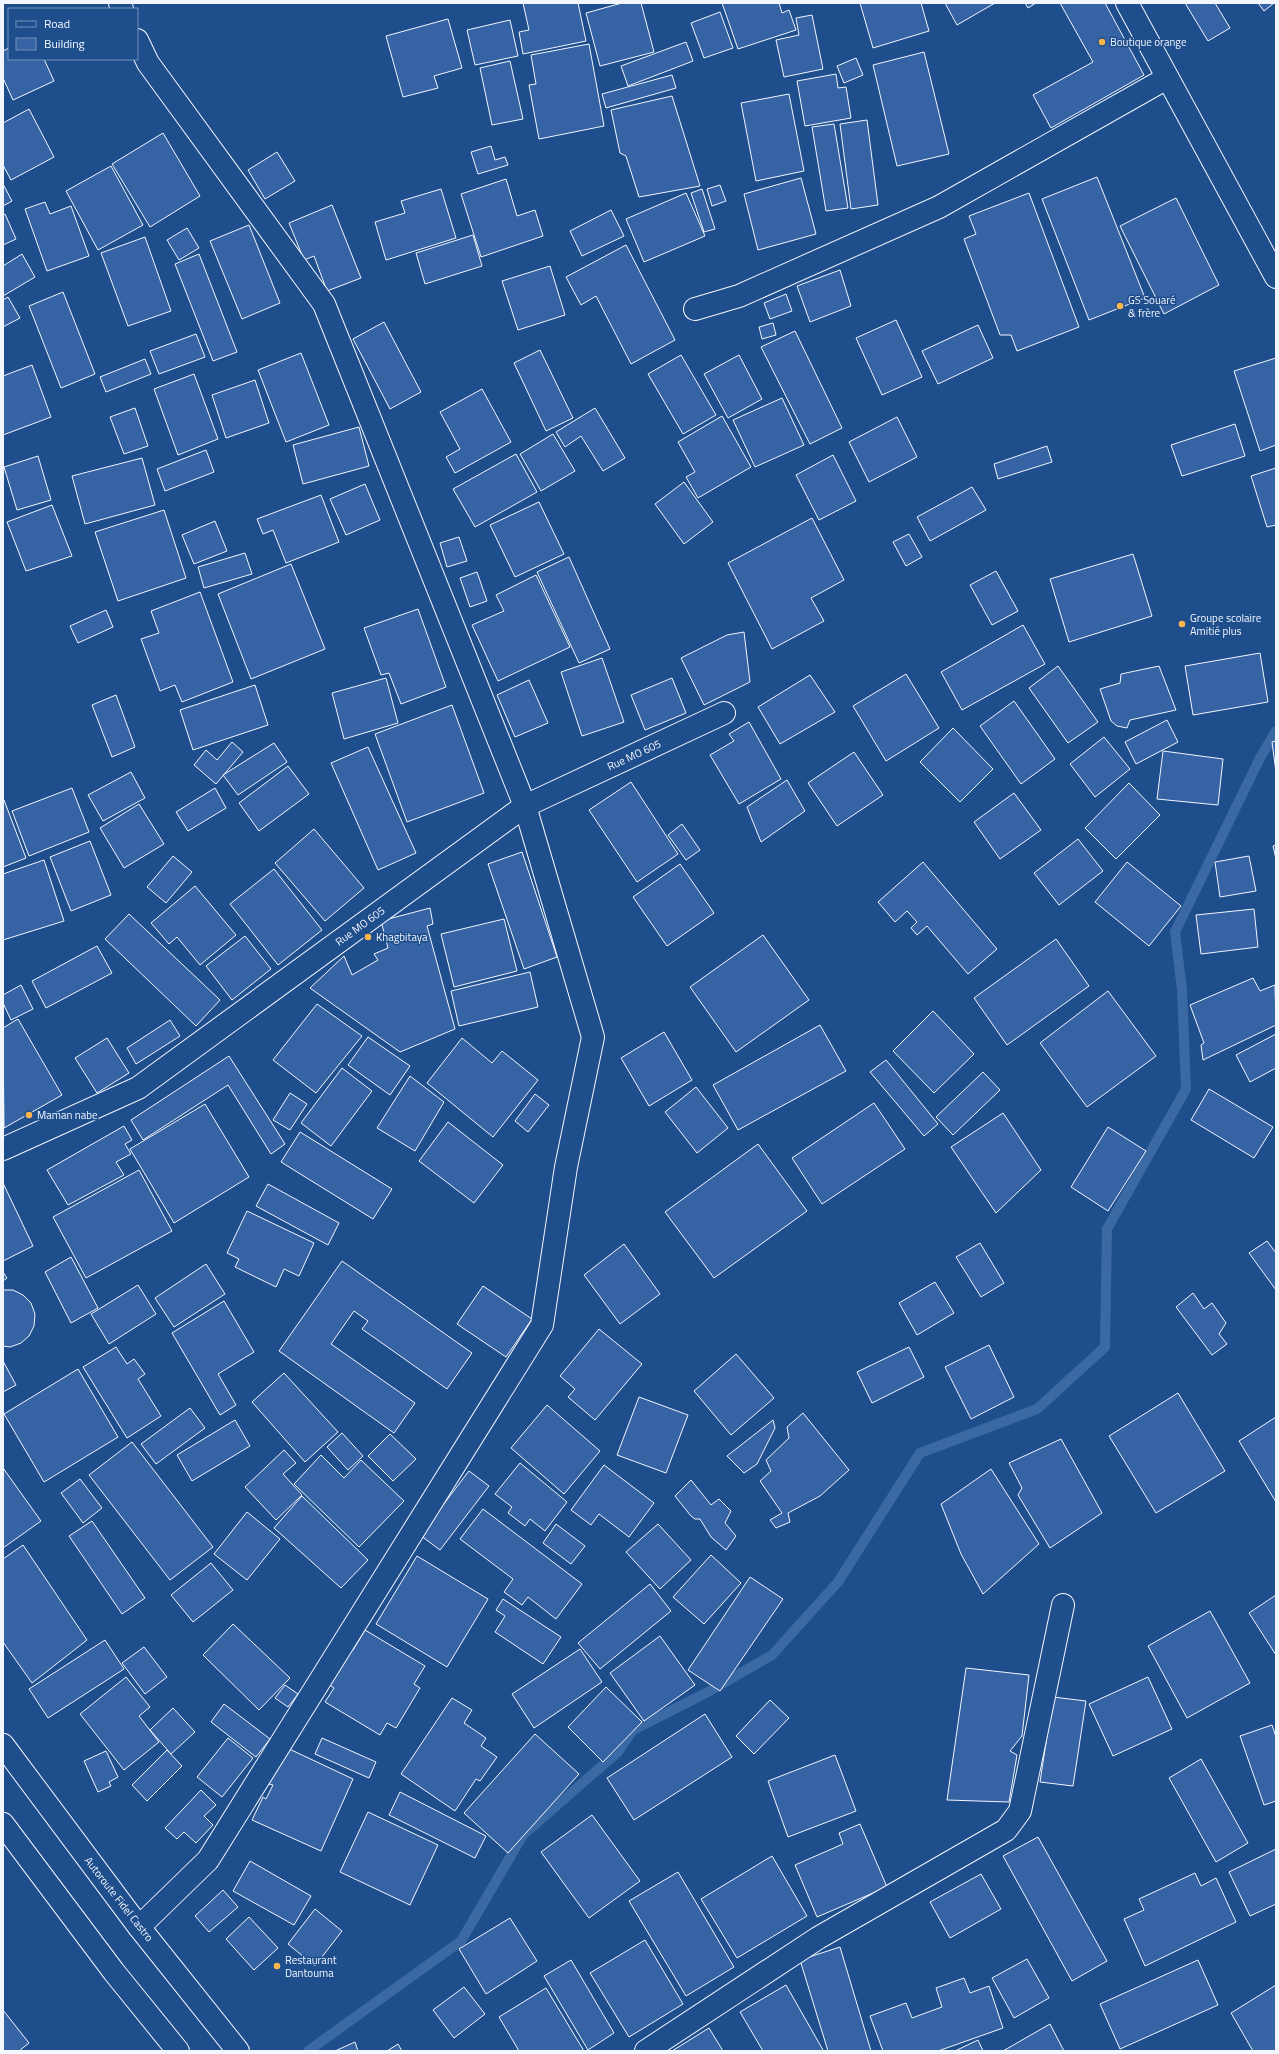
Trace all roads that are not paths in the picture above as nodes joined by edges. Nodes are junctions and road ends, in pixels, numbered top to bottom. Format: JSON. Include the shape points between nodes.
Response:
{"nodes":[{"id":1,"x":1128,"y":3,"type":"edge"},
{"id":2,"x":138,"y":42,"type":"edge"},
{"id":3,"x":1167,"y":78,"type":"junction"},
{"id":4,"x":1276,"y":277,"type":"edge"},
{"id":5,"x":696,"y":309,"type":"dead end"},
{"id":6,"x":724,"y":713,"type":"dead end"},
{"id":7,"x":525,"y":806,"type":"junction"},
{"id":8,"x":3,"y":1149,"type":"edge"},
{"id":9,"x":1063,"y":1605,"type":"dead end"},
{"id":10,"x":3,"y":1746,"type":"edge"},
{"id":11,"x":3,"y":1824,"type":"edge"},
{"id":12,"x":139,"y":1927,"type":"junction"},
{"id":13,"x":178,"y":2051,"type":"edge"},
{"id":14,"x":238,"y":2051,"type":"edge"},
{"id":15,"x":646,"y":2051,"type":"edge"}],
"edges":[{"from":1,"to":3,"type":"main road"},
{"from":2,"to":7,"type":"main road","via":[[148,63],[324,304]]},
{"from":3,"to":4,"type":"main road"},
{"from":3,"to":5,"type":"main road","via":[[939,207],[739,296]]},
{"from":6,"to":7,"type":"main road","name":"Rue MO 605"},
{"from":7,"to":8,"type":"main road","name":"Rue MO 605","via":[[138,1088]]},
{"from":7,"to":12,"type":"main road","via":[[593,1037],[566,1167],[542,1325],[208,1860]]},
{"from":9,"to":15,"type":"main road","via":[[1020,1810],[1006,1830],[818,1938]]},
{"from":10,"to":12,"type":"main road","name":"Autoroute Fidel Castro"},
{"from":11,"to":13,"type":"main road","via":[[114,1972]]},
{"from":12,"to":14,"type":"main road","name":"Autoroute Fidel Castro"}]}
